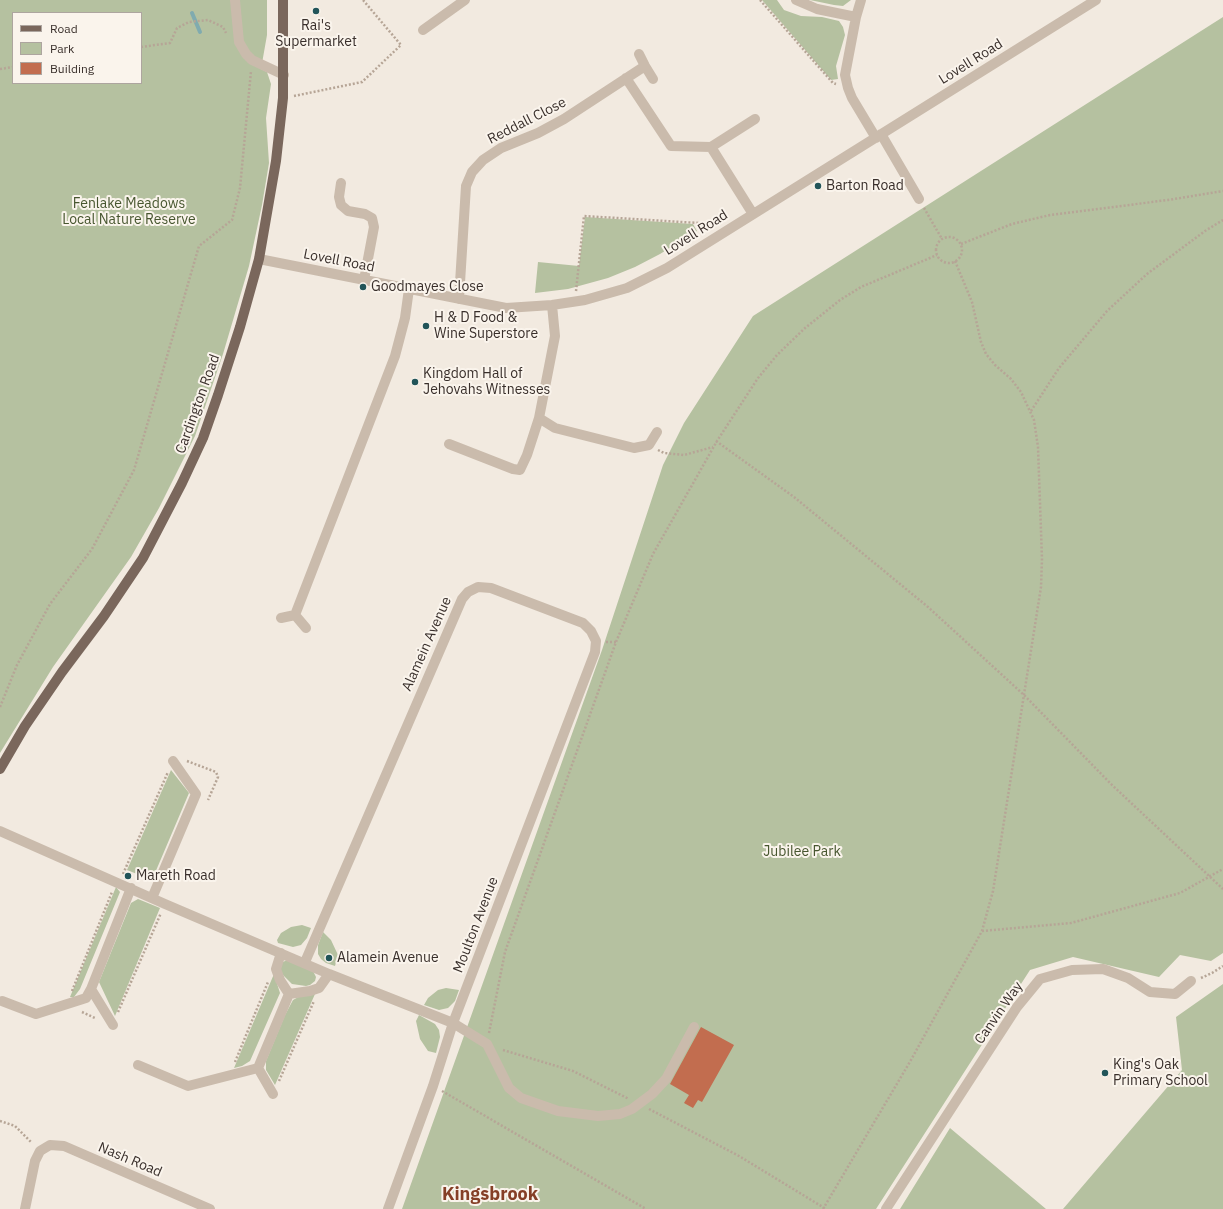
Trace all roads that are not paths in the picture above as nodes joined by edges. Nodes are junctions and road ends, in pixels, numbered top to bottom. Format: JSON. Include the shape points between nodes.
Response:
{"nodes":[{"id":1,"x":235,"y":0,"type":"edge"},
{"id":2,"x":283,"y":0,"type":"edge"},
{"id":3,"x":796,"y":0,"type":"edge"},
{"id":4,"x":861,"y":0,"type":"edge"},
{"id":5,"x":1096,"y":0,"type":"edge"},
{"id":6,"x":460,"y":1,"type":"edge"},
{"id":7,"x":856,"y":17,"type":"junction"},
{"id":8,"x":423,"y":30,"type":"dead end"},
{"id":9,"x":639,"y":54,"type":"dead end"},
{"id":10,"x":645,"y":66,"type":"junction"},
{"id":11,"x":284,"y":75,"type":"junction"},
{"id":12,"x":626,"y":78,"type":"junction"},
{"id":13,"x":653,"y":79,"type":"dead end"},
{"id":14,"x":755,"y":119,"type":"dead end"},
{"id":15,"x":878,"y":136,"type":"junction"},
{"id":16,"x":711,"y":147,"type":"junction"},
{"id":17,"x":341,"y":183,"type":"dead end"},
{"id":18,"x":919,"y":199,"type":"road end"},
{"id":19,"x":753,"y":214,"type":"junction"},
{"id":20,"x":259,"y":259,"type":"junction"},
{"id":21,"x":364,"y":280,"type":"junction"},
{"id":22,"x":409,"y":289,"type":"junction"},
{"id":23,"x":459,"y":299,"type":"junction"},
{"id":24,"x":552,"y":305,"type":"junction"},
{"id":25,"x":539,"y":418,"type":"junction"},
{"id":26,"x":657,"y":432,"type":"dead end"},
{"id":27,"x":449,"y":444,"type":"dead end"},
{"id":28,"x":295,"y":615,"type":"junction"},
{"id":29,"x":281,"y":618,"type":"dead end"},
{"id":30,"x":306,"y":628,"type":"dead end"},
{"id":31,"x":595,"y":652,"type":"joint"},
{"id":32,"x":174,"y":760,"type":"dead end"},
{"id":33,"x":0,"y":769,"type":"edge"},
{"id":34,"x":0,"y":831,"type":"edge"},
{"id":35,"x":131,"y":888,"type":"junction"},
{"id":36,"x":152,"y":898,"type":"junction"},
{"id":37,"x":281,"y":953,"type":"junction"},
{"id":38,"x":305,"y":962,"type":"junction"},
{"id":39,"x":329,"y":974,"type":"junction"},
{"id":40,"x":1191,"y":981,"type":"road end"},
{"id":41,"x":91,"y":989,"type":"junction"},
{"id":42,"x":289,"y":994,"type":"junction"},
{"id":43,"x":2,"y":1001,"type":"dead end"},
{"id":44,"x":453,"y":1023,"type":"junction"},
{"id":45,"x":113,"y":1025,"type":"dead end"},
{"id":46,"x":694,"y":1027,"type":"dead end"},
{"id":47,"x":138,"y":1065,"type":"dead end"},
{"id":48,"x":258,"y":1068,"type":"junction"},
{"id":49,"x":273,"y":1094,"type":"dead end"},
{"id":50,"x":25,"y":1209,"type":"edge"},
{"id":51,"x":210,"y":1209,"type":"edge"},
{"id":52,"x":388,"y":1209,"type":"edge"},
{"id":53,"x":886,"y":1209,"type":"edge"}],
"edges":[{"from":1,"to":11,"type":"street","via":[[239,42],[246,54],[252,60]]},
{"from":2,"to":11,"type":"main road","name":"Cardington Road"},
{"from":3,"to":7,"type":"street","via":[[817,9]]},
{"from":4,"to":7,"type":"street"},
{"from":5,"to":15,"type":"street","name":"Lovell Road"},
{"from":6,"to":8,"type":"street"},
{"from":7,"to":15,"type":"street","via":[[845,75],[852,98]]},
{"from":9,"to":10,"type":"street"},
{"from":10,"to":12,"type":"street","name":"Reddall Close"},
{"from":10,"to":13,"type":"street"},
{"from":11,"to":20,"type":"main road","name":"Cardington Road","via":[[276,161]]},
{"from":12,"to":16,"type":"street","via":[[671,146]]},
{"from":12,"to":23,"type":"street","name":"Reddall Close","via":[[564,119],[501,148],[472,172],[466,186]]},
{"from":14,"to":16,"type":"street"},
{"from":15,"to":18,"type":"street"},
{"from":15,"to":19,"type":"street","name":"Lovell Road"},
{"from":16,"to":19,"type":"street"},
{"from":17,"to":21,"type":"street","via":[[340,205],[348,211],[372,218],[374,227]]},
{"from":19,"to":24,"type":"street","name":"Lovell Road","via":[[667,268],[627,288],[585,300]]},
{"from":20,"to":21,"type":"street","name":"Lovell Road"},
{"from":20,"to":33,"type":"main road","name":"Cardington Road","via":[[218,395],[203,438],[182,483],[143,558],[41,702]]},
{"from":21,"to":22,"type":"street","name":"Lovell Road"},
{"from":22,"to":23,"type":"street","name":"Lovell Road"},
{"from":22,"to":28,"type":"street","via":[[405,318],[395,356]]},
{"from":23,"to":24,"type":"street","name":"Lovell Road","via":[[506,308]]},
{"from":24,"to":25,"type":"street","via":[[555,336]]},
{"from":25,"to":26,"type":"street","via":[[555,428],[634,448],[649,445]]},
{"from":25,"to":27,"type":"street","via":[[520,470]]},
{"from":28,"to":29,"type":"street"},
{"from":28,"to":30,"type":"street"},
{"from":31,"to":38,"type":"street","name":"Alamein Avenue","via":[[596,641],[591,630],[583,623],[491,588],[478,588],[468,592],[462,599]]},
{"from":31,"to":44,"type":"street","name":"Moulton Avenue"},
{"from":32,"to":36,"type":"street","via":[[196,794]]},
{"from":34,"to":35,"type":"street"},
{"from":35,"to":36,"type":"street"},
{"from":35,"to":41,"type":"street"},
{"from":36,"to":37,"type":"street"},
{"from":37,"to":38,"type":"street"},
{"from":37,"to":42,"type":"street","via":[[276,969]]},
{"from":38,"to":39,"type":"street"},
{"from":39,"to":42,"type":"street","via":[[319,988]]},
{"from":39,"to":44,"type":"street"},
{"from":40,"to":53,"type":"street","name":"Canvin Way","via":[[1175,994],[1150,992],[1128,978],[1103,969],[1072,970],[1040,979],[1017,1007]]},
{"from":41,"to":43,"type":"street","via":[[86,998],[36,1014]]},
{"from":41,"to":45,"type":"street"},
{"from":42,"to":48,"type":"street"},
{"from":44,"to":46,"type":"street","via":[[487,1044],[509,1088],[522,1098],[558,1111],[598,1116],[620,1114],[640,1104],[652,1094],[666,1080]]},
{"from":44,"to":52,"type":"street","name":"Moulton Avenue"},
{"from":47,"to":48,"type":"street","via":[[188,1086]]},
{"from":48,"to":49,"type":"street"},
{"from":50,"to":51,"type":"street","name":"Nash Road","via":[[35,1161],[40,1151],[50,1145],[64,1146]]}]}
